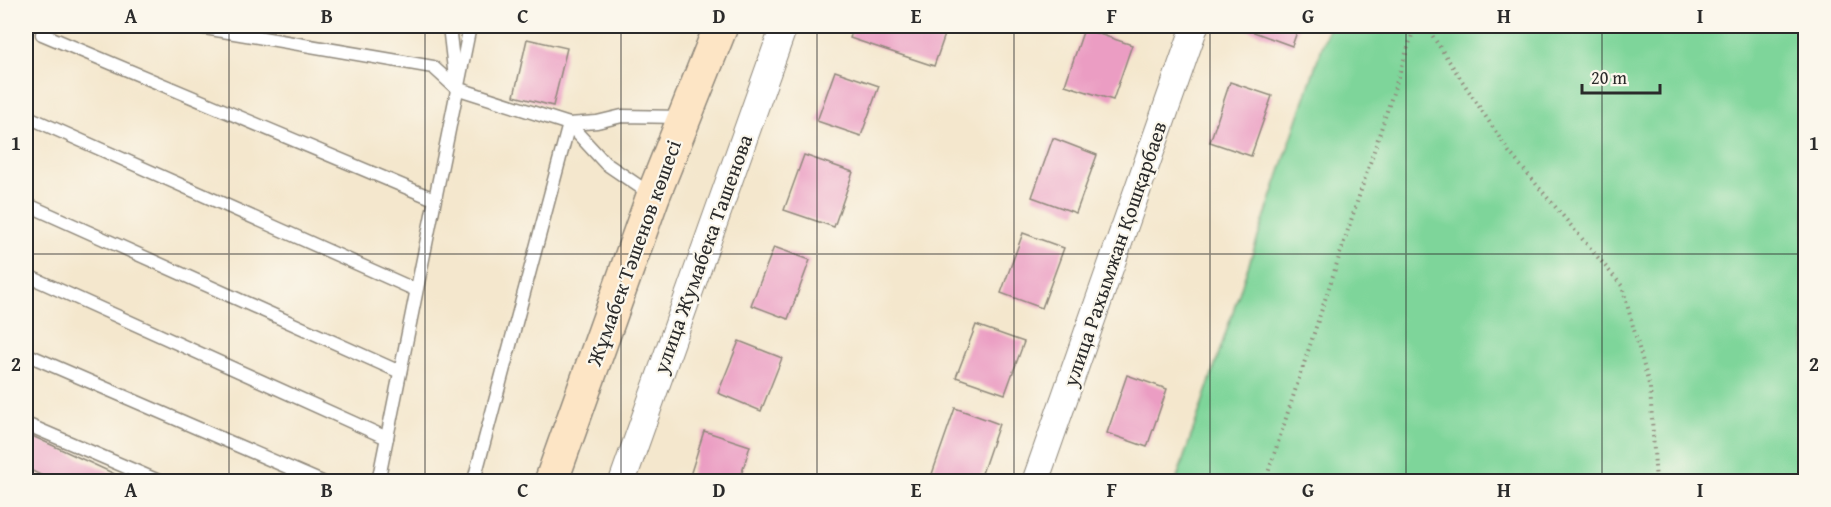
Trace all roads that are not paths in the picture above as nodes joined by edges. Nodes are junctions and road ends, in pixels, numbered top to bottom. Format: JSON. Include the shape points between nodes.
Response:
{"nodes":[{"id":1,"x":44,"y":26,"type":"edge"},
{"id":2,"x":193,"y":26,"type":"edge"},
{"id":3,"x":449,"y":26,"type":"edge"},
{"id":4,"x":470,"y":26,"type":"edge"},
{"id":5,"x":721,"y":26,"type":"edge"},
{"id":6,"x":784,"y":26,"type":"edge"},
{"id":7,"x":1195,"y":26,"type":"edge"},
{"id":8,"x":456,"y":88,"type":"junction"},
{"id":9,"x":26,"y":116,"type":"edge"},
{"id":10,"x":685,"y":117,"type":"junction"},
{"id":11,"x":569,"y":124,"type":"junction"},
{"id":12,"x":653,"y":196,"type":"junction"},
{"id":13,"x":434,"y":199,"type":"junction"},
{"id":14,"x":26,"y":204,"type":"edge"},
{"id":15,"x":26,"y":274,"type":"edge"},
{"id":16,"x":416,"y":290,"type":"junction"},
{"id":17,"x":26,"y":354,"type":"edge"},
{"id":18,"x":400,"y":372,"type":"junction"},
{"id":19,"x":26,"y":424,"type":"edge"},
{"id":20,"x":387,"y":438,"type":"junction"},
{"id":21,"x":474,"y":480,"type":"edge"},
{"id":22,"x":161,"y":482,"type":"edge"},
{"id":23,"x":322,"y":482,"type":"edge"},
{"id":24,"x":378,"y":482,"type":"edge"},
{"id":25,"x":551,"y":482,"type":"edge"},
{"id":26,"x":622,"y":482,"type":"edge"},
{"id":27,"x":1035,"y":482,"type":"edge"}],
"edges":[{"from":1,"to":13,"type":"lane","via":[[42,34]]},
{"from":2,"to":8,"type":"lane","via":[[433,67]]},
{"from":3,"to":8,"type":"lane"},
{"from":4,"to":8,"type":"lane"},
{"from":5,"to":10,"type":"main road","name":"Жұмабек Тәшенов көшесі"},
{"from":6,"to":26,"type":"street","name":"улица Жумабека Ташенова"},
{"from":7,"to":27,"type":"street","name":"улица Рахымжан Қошқарбаев"},
{"from":8,"to":11,"type":"lane"},
{"from":8,"to":13,"type":"lane"},
{"from":9,"to":16,"type":"lane"},
{"from":10,"to":11,"type":"lane","via":[[622,116]]},
{"from":10,"to":12,"type":"main road","name":"Жұмабек Тәшенов көшесі"},
{"from":11,"to":12,"type":"lane","via":[[605,163]]},
{"from":11,"to":21,"type":"lane"},
{"from":12,"to":25,"type":"main road","name":"Жұмабек Тәшенов көшесі"},
{"from":13,"to":16,"type":"lane"},
{"from":14,"to":18,"type":"lane"},
{"from":15,"to":20,"type":"lane"},
{"from":16,"to":18,"type":"lane"},
{"from":17,"to":23,"type":"lane"},
{"from":18,"to":20,"type":"lane"},
{"from":19,"to":22,"type":"lane"},
{"from":20,"to":24,"type":"lane"}]}
